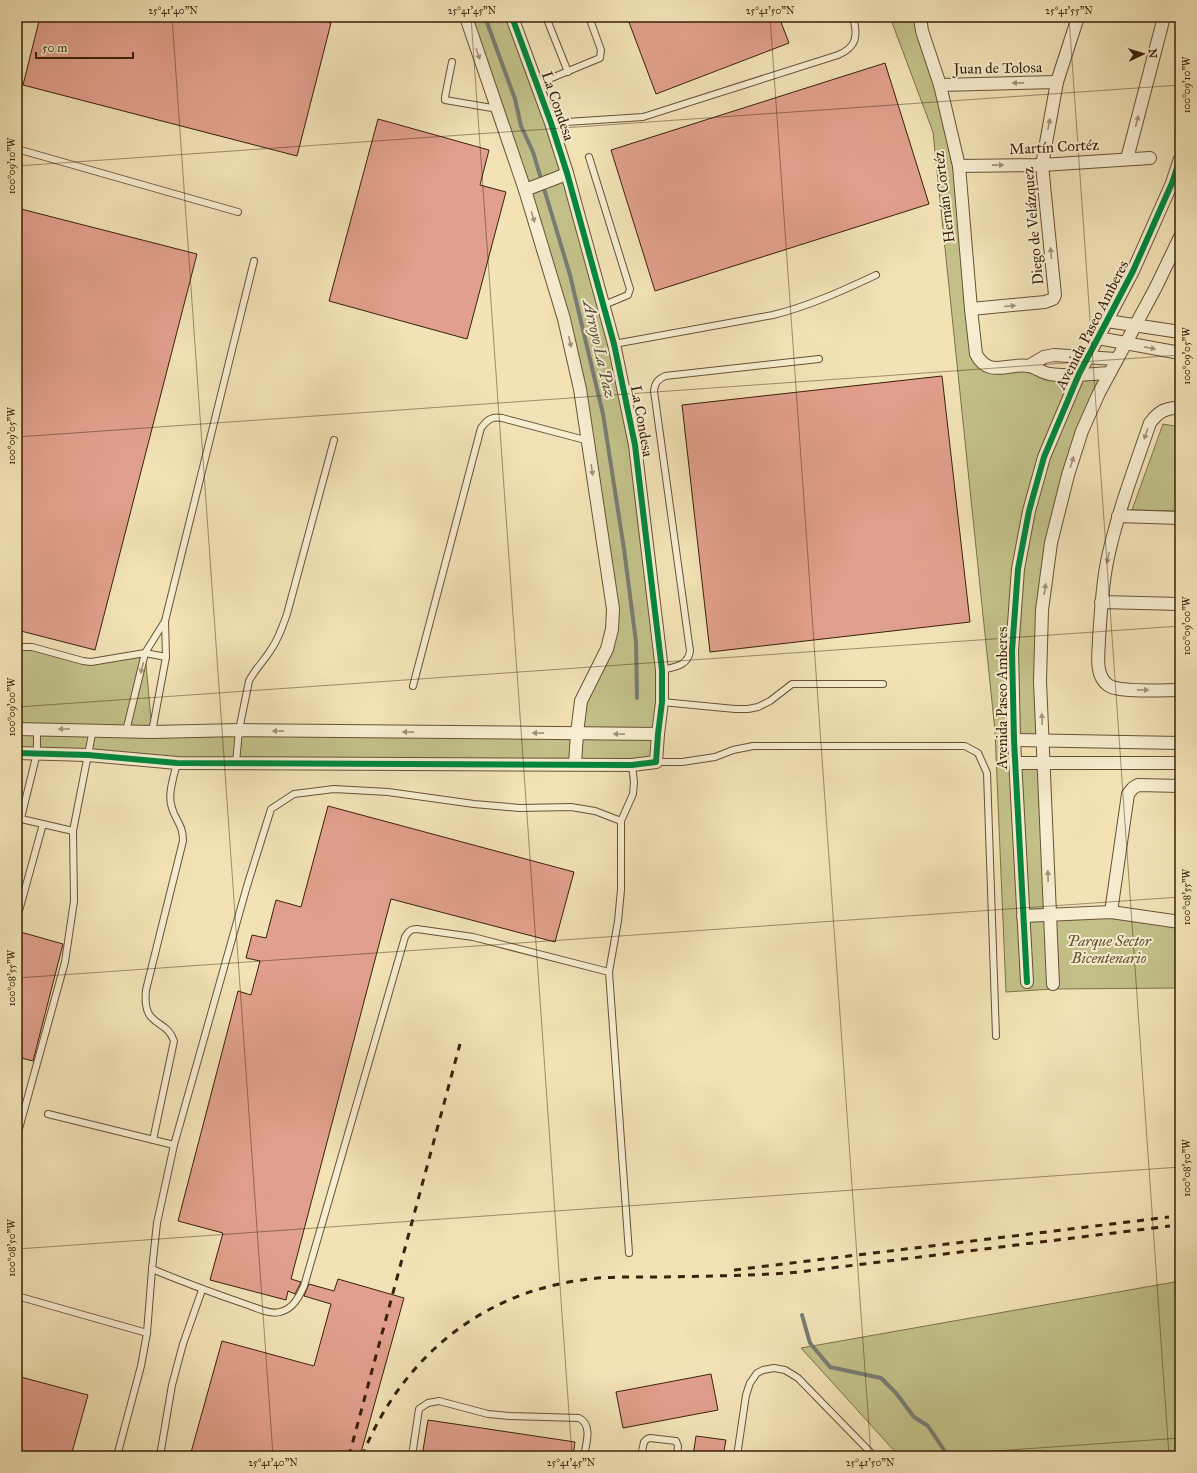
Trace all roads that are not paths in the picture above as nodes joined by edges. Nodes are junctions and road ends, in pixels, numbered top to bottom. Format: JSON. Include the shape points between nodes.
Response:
{"nodes":[{"id":1,"x":466,"y":17,"type":"edge"},
{"id":2,"x":512,"y":17,"type":"edge"},
{"id":3,"x":546,"y":17,"type":"edge"},
{"id":4,"x":589,"y":17,"type":"edge"},
{"id":5,"x":854,"y":17,"type":"edge"},
{"id":6,"x":920,"y":17,"type":"edge"},
{"id":7,"x":1078,"y":17,"type":"edge"},
{"id":8,"x":1164,"y":17,"type":"edge"},
{"id":9,"x":452,"y":62,"type":"dead end"},
{"id":10,"x":568,"y":72,"type":"junction"},
{"id":11,"x":1057,"y":82,"type":"junction"},
{"id":12,"x":537,"y":84,"type":"junction"},
{"id":13,"x":940,"y":85,"type":"junction"},
{"id":14,"x":498,"y":109,"type":"junction"},
{"id":15,"x":551,"y":123,"type":"junction"},
{"id":16,"x":17,"y":149,"type":"edge"},
{"id":17,"x":589,"y":157,"type":"dead end"},
{"id":18,"x":1150,"y":158,"type":"dead end"},
{"id":19,"x":1127,"y":159,"type":"junction"},
{"id":20,"x":1180,"y":159,"type":"edge"},
{"id":21,"x":1042,"y":165,"type":"junction"},
{"id":22,"x":959,"y":166,"type":"junction"},
{"id":23,"x":563,"y":175,"type":"junction"},
{"id":24,"x":530,"y":188,"type":"junction"},
{"id":25,"x":238,"y":212,"type":"dead end"},
{"id":26,"x":1180,"y":238,"type":"edge"},
{"id":27,"x":254,"y":261,"type":"dead end"},
{"id":28,"x":876,"y":275,"type":"dead end"},
{"id":29,"x":604,"y":305,"type":"junction"},
{"id":30,"x":971,"y":309,"type":"junction"},
{"id":31,"x":1107,"y":321,"type":"junction"},
{"id":32,"x":1134,"y":325,"type":"junction"},
{"id":33,"x":1180,"y":332,"type":"edge"},
{"id":34,"x":1098,"y":338,"type":"junction"},
{"id":35,"x":1125,"y":343,"type":"junction"},
{"id":36,"x":614,"y":344,"type":"junction"},
{"id":37,"x":1180,"y":353,"type":"edge"},
{"id":38,"x":1088,"y":357,"type":"junction"},
{"id":39,"x":818,"y":359,"type":"dead end"},
{"id":40,"x":1116,"y":359,"type":"junction"},
{"id":41,"x":1029,"y":366,"type":"junction"},
{"id":42,"x":1079,"y":374,"type":"junction"},
{"id":43,"x":1109,"y":374,"type":"junction"},
{"id":44,"x":1176,"y":408,"type":"edge"},
{"id":45,"x":334,"y":440,"type":"dead end"},
{"id":46,"x":588,"y":441,"type":"junction"},
{"id":47,"x":1118,"y":516,"type":"junction"},
{"id":48,"x":1180,"y":518,"type":"edge"},
{"id":49,"x":1101,"y":602,"type":"junction"},
{"id":50,"x":1180,"y":604,"type":"edge"},
{"id":51,"x":165,"y":621,"type":"junction"},
{"id":52,"x":17,"y":647,"type":"edge"},
{"id":53,"x":145,"y":653,"type":"junction"},
{"id":54,"x":166,"y":656,"type":"junction"},
{"id":55,"x":662,"y":670,"type":"junction"},
{"id":56,"x":883,"y":684,"type":"dead end"},
{"id":57,"x":412,"y":686,"type":"dead end"},
{"id":58,"x":1180,"y":690,"type":"edge"},
{"id":59,"x":662,"y":702,"type":"junction"},
{"id":60,"x":17,"y":729,"type":"edge"},
{"id":61,"x":37,"y":729,"type":"junction"},
{"id":62,"x":93,"y":729,"type":"junction"},
{"id":63,"x":239,"y":730,"type":"junction"},
{"id":64,"x":126,"y":731,"type":"junction"},
{"id":65,"x":152,"y":732,"type":"junction"},
{"id":66,"x":577,"y":733,"type":"junction"},
{"id":67,"x":658,"y":734,"type":"junction"},
{"id":68,"x":1014,"y":740,"type":"junction"},
{"id":69,"x":1042,"y":740,"type":"junction"},
{"id":70,"x":1180,"y":743,"type":"edge"},
{"id":71,"x":17,"y":753,"type":"edge"},
{"id":72,"x":37,"y":753,"type":"junction"},
{"id":73,"x":88,"y":755,"type":"junction"},
{"id":74,"x":656,"y":762,"type":"junction"},
{"id":75,"x":1043,"y":762,"type":"junction"},
{"id":76,"x":177,"y":763,"type":"junction"},
{"id":77,"x":236,"y":763,"type":"junction"},
{"id":78,"x":1015,"y":763,"type":"junction"},
{"id":79,"x":1180,"y":763,"type":"edge"},
{"id":80,"x":575,"y":764,"type":"junction"},
{"id":81,"x":632,"y":765,"type":"junction"},
{"id":82,"x":1180,"y":786,"type":"edge"},
{"id":83,"x":19,"y":818,"type":"edge"},
{"id":84,"x":621,"y":821,"type":"junction"},
{"id":85,"x":42,"y":824,"type":"junction"},
{"id":86,"x":17,"y":825,"type":"edge"},
{"id":87,"x":73,"y":831,"type":"junction"},
{"id":88,"x":1111,"y":912,"type":"junction"},
{"id":89,"x":1023,"y":916,"type":"junction"},
{"id":90,"x":1050,"y":916,"type":"junction"},
{"id":91,"x":17,"y":918,"type":"edge"},
{"id":92,"x":1180,"y":922,"type":"edge"},
{"id":93,"x":609,"y":972,"type":"junction"},
{"id":94,"x":1027,"y":982,"type":"dead end"},
{"id":95,"x":1053,"y":984,"type":"dead end"},
{"id":96,"x":996,"y":1036,"type":"dead end"},
{"id":97,"x":48,"y":1114,"type":"dead end"},
{"id":98,"x":17,"y":1136,"type":"edge"},
{"id":99,"x":153,"y":1140,"type":"junction"},
{"id":100,"x":174,"y":1145,"type":"junction"},
{"id":101,"x":629,"y":1253,"type":"dead end"},
{"id":102,"x":152,"y":1269,"type":"junction"},
{"id":103,"x":202,"y":1290,"type":"junction"},
{"id":104,"x":17,"y":1296,"type":"edge"},
{"id":105,"x":147,"y":1333,"type":"junction"},
{"id":106,"x":117,"y":1456,"type":"edge"},
{"id":107,"x":160,"y":1456,"type":"edge"},
{"id":108,"x":412,"y":1456,"type":"edge"},
{"id":109,"x":584,"y":1456,"type":"edge"},
{"id":110,"x":641,"y":1456,"type":"edge"},
{"id":111,"x":677,"y":1456,"type":"edge"},
{"id":112,"x":737,"y":1456,"type":"edge"},
{"id":113,"x":874,"y":1456,"type":"edge"}],
"edges":[{"from":1,"to":14,"type":"street","one_way":true},
{"from":2,"to":12,"type":"street","name":"La Condesa"},
{"from":3,"to":10,"type":"lane"},
{"from":4,"to":10,"type":"lane","via":[[601,56]]},
{"from":5,"to":15,"type":"lane","via":[[856,37],[851,47],[838,55],[643,117]]},
{"from":6,"to":13,"type":"street","name":"Hernán Cortéz","via":[[922,31]]},
{"from":7,"to":11,"type":"street","name":"Diego de Velázquez"},
{"from":19,"to":8,"type":"street","one_way":true},
{"from":9,"to":14,"type":"lane","via":[[445,100]]},
{"from":10,"to":12,"type":"lane"},
{"from":11,"to":13,"type":"street","name":"Juan de Tolosa","one_way":true},
{"from":21,"to":11,"type":"street","name":"Diego de Velázquez","one_way":true},
{"from":12,"to":15,"type":"street","name":"La Condesa"},
{"from":13,"to":22,"type":"street","name":"Hernán Cortéz"},
{"from":14,"to":24,"type":"street"},
{"from":15,"to":23,"type":"street","name":"La Condesa"},
{"from":16,"to":25,"type":"lane"},
{"from":17,"to":29,"type":"lane","via":[[630,290],[628,295]]},
{"from":18,"to":19,"type":"street","name":"Martín Cortéz"},
{"from":19,"to":21,"type":"street","name":"Martín Cortéz"},
{"from":20,"to":31,"type":"street","name":"Avenida Paseo Amberes","via":[[1152,229]]},
{"from":22,"to":21,"type":"street","name":"Martín Cortéz","one_way":true},
{"from":30,"to":21,"type":"street","name":"Diego de Velázquez","one_way":true,"via":[[1045,302],[1053,299],[1056,292]]},
{"from":22,"to":30,"type":"street","name":"Hernán Cortéz"},
{"from":23,"to":24,"type":"street"},
{"from":23,"to":29,"type":"street","name":"La Condesa"},
{"from":24,"to":46,"type":"street","one_way":true,"via":[[564,319],[580,389]]},
{"from":26,"to":32,"type":"street"},
{"from":27,"to":51,"type":"lane"},
{"from":28,"to":36,"type":"lane","via":[[821,300],[773,316]]},
{"from":29,"to":36,"type":"street","name":"La Condesa"},
{"from":30,"to":41,"type":"street","name":"Hernán Cortéz","via":[[976,354],[986,366]]},
{"from":31,"to":32,"type":"street"},
{"from":31,"to":34,"type":"street","name":"Avenida Paseo Amberes"},
{"from":32,"to":33,"type":"street"},
{"from":32,"to":35,"type":"street"},
{"from":34,"to":35,"type":"street"},
{"from":34,"to":38,"type":"street","name":"Avenida Paseo Amberes"},
{"from":35,"to":37,"type":"street","one_way":true},
{"from":35,"to":40,"type":"street"},
{"from":36,"to":55,"type":"street","name":"La Condesa","via":[[635,445]]},
{"from":38,"to":40,"type":"street"},
{"from":38,"to":41,"type":"street","via":[[1054,355]]},
{"from":38,"to":42,"type":"street","name":"Avenida Paseo Amberes"},
{"from":39,"to":55,"type":"lane","via":[[665,376],[655,383],[654,391],[690,651],[689,657],[682,664]]},
{"from":40,"to":43,"type":"street"},
{"from":41,"to":42,"type":"street","via":[[1050,374]]},
{"from":42,"to":43,"type":"street"},
{"from":42,"to":68,"type":"street","name":"Avenida Paseo Amberes","via":[[1044,457],[1029,511],[1019,562],[1012,651]]},
{"from":69,"to":43,"type":"street","one_way":true,"via":[[1042,610],[1051,543],[1082,431]]},
{"from":44,"to":47,"type":"street","one_way":true,"via":[[1164,409],[1156,414],[1150,423]]},
{"from":45,"to":63,"type":"lane","via":[[285,620],[273,648],[249,681]]},
{"from":46,"to":57,"type":"lane","via":[[496,417],[481,428]]},
{"from":46,"to":66,"type":"street","one_way":true,"via":[[613,609],[607,650],[581,701]]},
{"from":47,"to":48,"type":"street"},
{"from":47,"to":49,"type":"street","one_way":true},
{"from":49,"to":50,"type":"street"},
{"from":49,"to":58,"type":"street","one_way":true,"via":[[1098,659],[1102,680],[1108,685],[1122,689]]},
{"from":51,"to":53,"type":"lane"},
{"from":51,"to":54,"type":"lane"},
{"from":52,"to":53,"type":"lane","via":[[32,647],[91,662]]},
{"from":53,"to":54,"type":"lane"},
{"from":53,"to":64,"type":"lane","one_way":true},
{"from":54,"to":65,"type":"lane"},
{"from":55,"to":59,"type":"street","name":"La Condesa"},
{"from":56,"to":59,"type":"lane","via":[[792,684],[770,701],[748,709],[735,710]]},
{"from":59,"to":67,"type":"street","name":"La Condesa"},
{"from":60,"to":61,"type":"street"},
{"from":62,"to":61,"type":"street","one_way":true},
{"from":61,"to":72,"type":"lane"},
{"from":62,"to":64,"type":"street"},
{"from":62,"to":73,"type":"lane"},
{"from":63,"to":65,"type":"street"},
{"from":66,"to":63,"type":"street","one_way":true},
{"from":63,"to":77,"type":"lane"},
{"from":64,"to":65,"type":"street"},
{"from":67,"to":66,"type":"street","one_way":true},
{"from":66,"to":80,"type":"street"},
{"from":67,"to":74,"type":"street","name":"La Condesa"},
{"from":68,"to":69,"type":"street"},
{"from":68,"to":78,"type":"street","name":"Avenida Paseo Amberes"},
{"from":69,"to":70,"type":"street"},
{"from":69,"to":75,"type":"street"},
{"from":71,"to":72,"type":"street"},
{"from":72,"to":73,"type":"street"},
{"from":72,"to":83,"type":"lane"},
{"from":73,"to":76,"type":"street"},
{"from":73,"to":87,"type":"lane"},
{"from":74,"to":81,"type":"street"},
{"from":74,"to":96,"type":"lane","via":[[715,758],[733,750],[753,746],[965,746],[978,753],[987,773]]},
{"from":75,"to":78,"type":"street"},
{"from":75,"to":79,"type":"street"},
{"from":90,"to":75,"type":"street","one_way":true},
{"from":76,"to":77,"type":"street"},
{"from":76,"to":99,"type":"lane","via":[[170,802],[181,825],[183,841],[145,1002],[151,1018],[172,1035],[174,1041]]},
{"from":77,"to":80,"type":"street"},
{"from":78,"to":89,"type":"street","name":"Avenida Paseo Amberes"},
{"from":80,"to":81,"type":"street"},
{"from":81,"to":84,"type":"lane","via":[[633,794]]},
{"from":82,"to":88,"type":"street","via":[[1144,785],[1133,788],[1128,794]]},
{"from":83,"to":85,"type":"lane"},
{"from":83,"to":86,"type":"lane"},
{"from":84,"to":93,"type":"lane","via":[[621,890]]},
{"from":84,"to":100,"type":"lane","via":[[595,811],[571,808],[520,808],[388,792],[334,789],[294,794],[271,809]]},
{"from":85,"to":87,"type":"lane"},
{"from":85,"to":91,"type":"lane"},
{"from":87,"to":98,"type":"lane","via":[[74,900],[65,962]]},
{"from":88,"to":90,"type":"street"},
{"from":88,"to":92,"type":"street"},
{"from":89,"to":90,"type":"street"},
{"from":89,"to":94,"type":"street","name":"Avenida Paseo Amberes"},
{"from":90,"to":95,"type":"street"},
{"from":93,"to":101,"type":"lane"},
{"from":93,"to":103,"type":"lane","via":[[473,937],[417,929],[409,931],[404,937],[300,1295],[288,1309],[279,1312],[267,1311]]},
{"from":97,"to":99,"type":"lane"},
{"from":99,"to":100,"type":"lane"},
{"from":100,"to":102,"type":"lane","via":[[157,1223]]},
{"from":102,"to":103,"type":"lane"},
{"from":102,"to":105,"type":"lane"},
{"from":103,"to":107,"type":"lane","via":[[172,1385]]},
{"from":104,"to":105,"type":"lane"},
{"from":105,"to":106,"type":"lane"},
{"from":108,"to":109,"type":"lane","via":[[420,1409],[428,1402],[439,1401],[488,1414],[580,1418],[588,1428]]},
{"from":110,"to":111,"type":"lane","via":[[644,1442],[650,1438],[676,1441]]},
{"from":112,"to":113,"type":"lane","via":[[750,1383],[757,1373],[774,1368],[798,1378]]}]}
